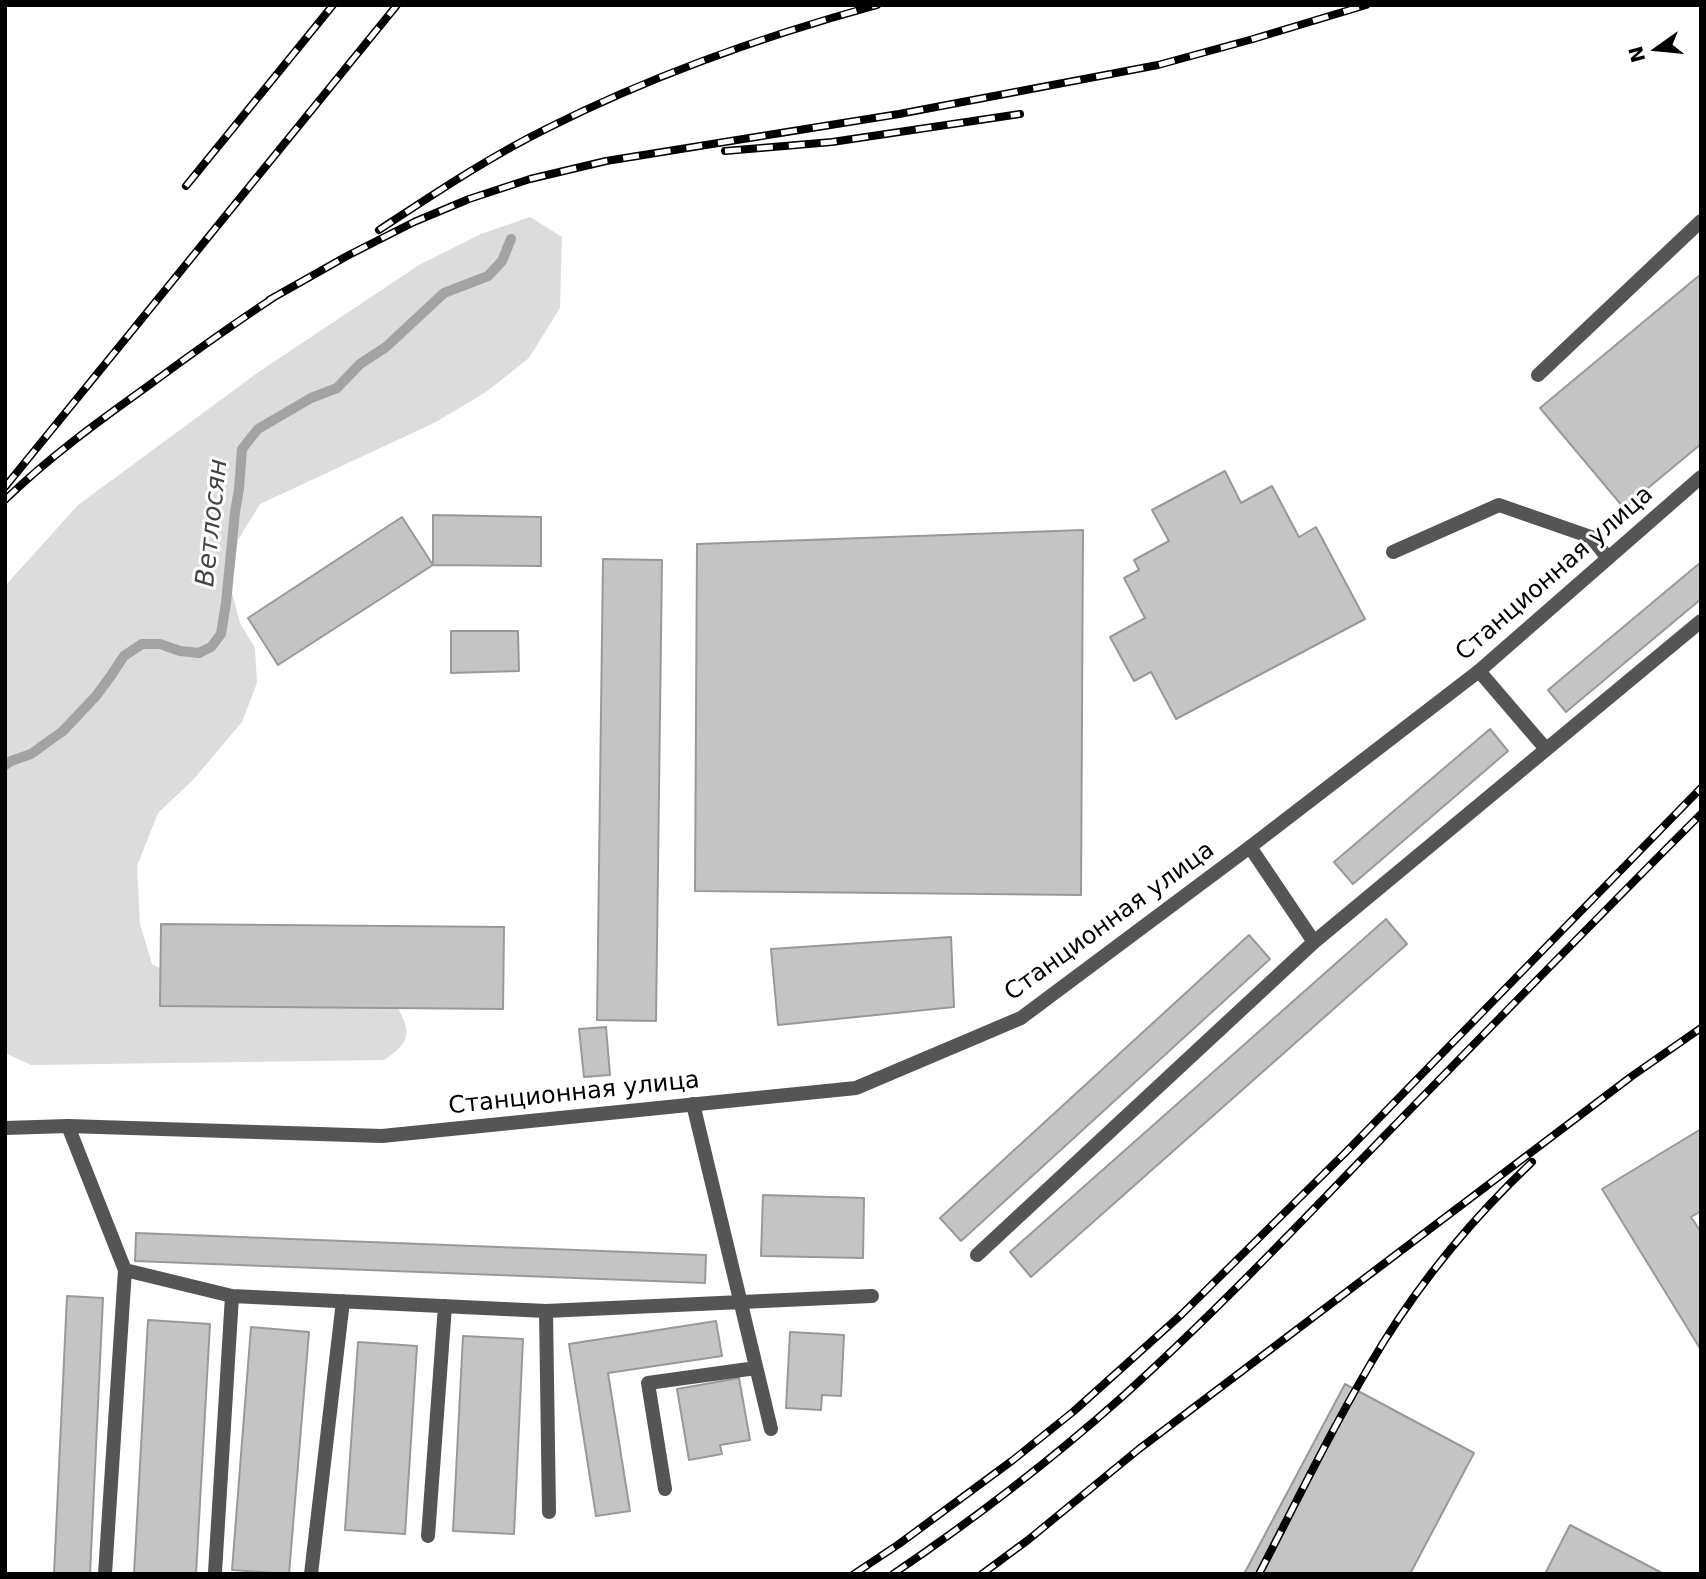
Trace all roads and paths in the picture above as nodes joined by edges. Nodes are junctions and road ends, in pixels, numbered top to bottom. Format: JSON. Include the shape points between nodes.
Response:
{"nodes":[{"id":1,"x":1701,"y":221,"type":"edge"},
{"id":2,"x":1538,"y":375,"type":"dead end"},
{"id":3,"x":1701,"y":477,"type":"edge"},
{"id":4,"x":1393,"y":552,"type":"dead end"},
{"id":5,"x":1608,"y":558,"type":"junction"},
{"id":6,"x":1701,"y":621,"type":"edge"},
{"id":7,"x":1479,"y":671,"type":"junction"},
{"id":8,"x":1546,"y":749,"type":"junction"},
{"id":9,"x":1250,"y":847,"type":"junction"},
{"id":10,"x":1314,"y":942,"type":"junction"},
{"id":11,"x":693,"y":1104,"type":"junction"},
{"id":12,"x":68,"y":1126,"type":"junction"},
{"id":13,"x":5,"y":1128,"type":"edge"},
{"id":14,"x":977,"y":1255,"type":"dead end"},
{"id":15,"x":125,"y":1270,"type":"junction"},
{"id":16,"x":232,"y":1296,"type":"junction"},
{"id":17,"x":872,"y":1296,"type":"dead end"},
{"id":18,"x":343,"y":1301,"type":"junction"},
{"id":19,"x":740,"y":1303,"type":"junction"},
{"id":20,"x":445,"y":1306,"type":"junction"},
{"id":21,"x":546,"y":1311,"type":"junction"},
{"id":22,"x":757,"y":1368,"type":"junction"},
{"id":23,"x":771,"y":1429,"type":"dead end"},
{"id":24,"x":664,"y":1489,"type":"dead end"},
{"id":25,"x":549,"y":1512,"type":"dead end"},
{"id":26,"x":428,"y":1536,"type":"dead end"},
{"id":27,"x":215,"y":1572,"type":"dead end"},
{"id":28,"x":105,"y":1574,"type":"edge"},
{"id":29,"x":311,"y":1574,"type":"edge"}],
"edges":[{"from":1,"to":2,"type":"street"},
{"from":3,"to":5,"type":"street","name":"Станционная улица"},
{"from":4,"to":5,"type":"street","via":[[1499,505],[1591,537]]},
{"from":5,"to":7,"type":"street","name":"Станционная улица"},
{"from":6,"to":8,"type":"street"},
{"from":7,"to":8,"type":"street"},
{"from":7,"to":9,"type":"street","name":"Станционная улица"},
{"from":8,"to":10,"type":"street"},
{"from":9,"to":10,"type":"street"},
{"from":9,"to":11,"type":"street","name":"Станционная улица","via":[[1020,1018],[856,1088]]},
{"from":10,"to":14,"type":"street"},
{"from":11,"to":12,"type":"street","name":"Станционная улица","via":[[382,1136]]},
{"from":11,"to":19,"type":"street"},
{"from":12,"to":13,"type":"street","name":"Станционная улица"},
{"from":12,"to":15,"type":"street"},
{"from":15,"to":16,"type":"street"},
{"from":15,"to":28,"type":"street"},
{"from":16,"to":18,"type":"street"},
{"from":16,"to":27,"type":"street"},
{"from":17,"to":19,"type":"street"},
{"from":18,"to":20,"type":"street"},
{"from":18,"to":29,"type":"street"},
{"from":19,"to":21,"type":"street"},
{"from":19,"to":22,"type":"street"},
{"from":20,"to":21,"type":"street"},
{"from":20,"to":26,"type":"street"},
{"from":21,"to":25,"type":"street"},
{"from":22,"to":23,"type":"street"},
{"from":22,"to":24,"type":"street","via":[[648,1383]]}]}
